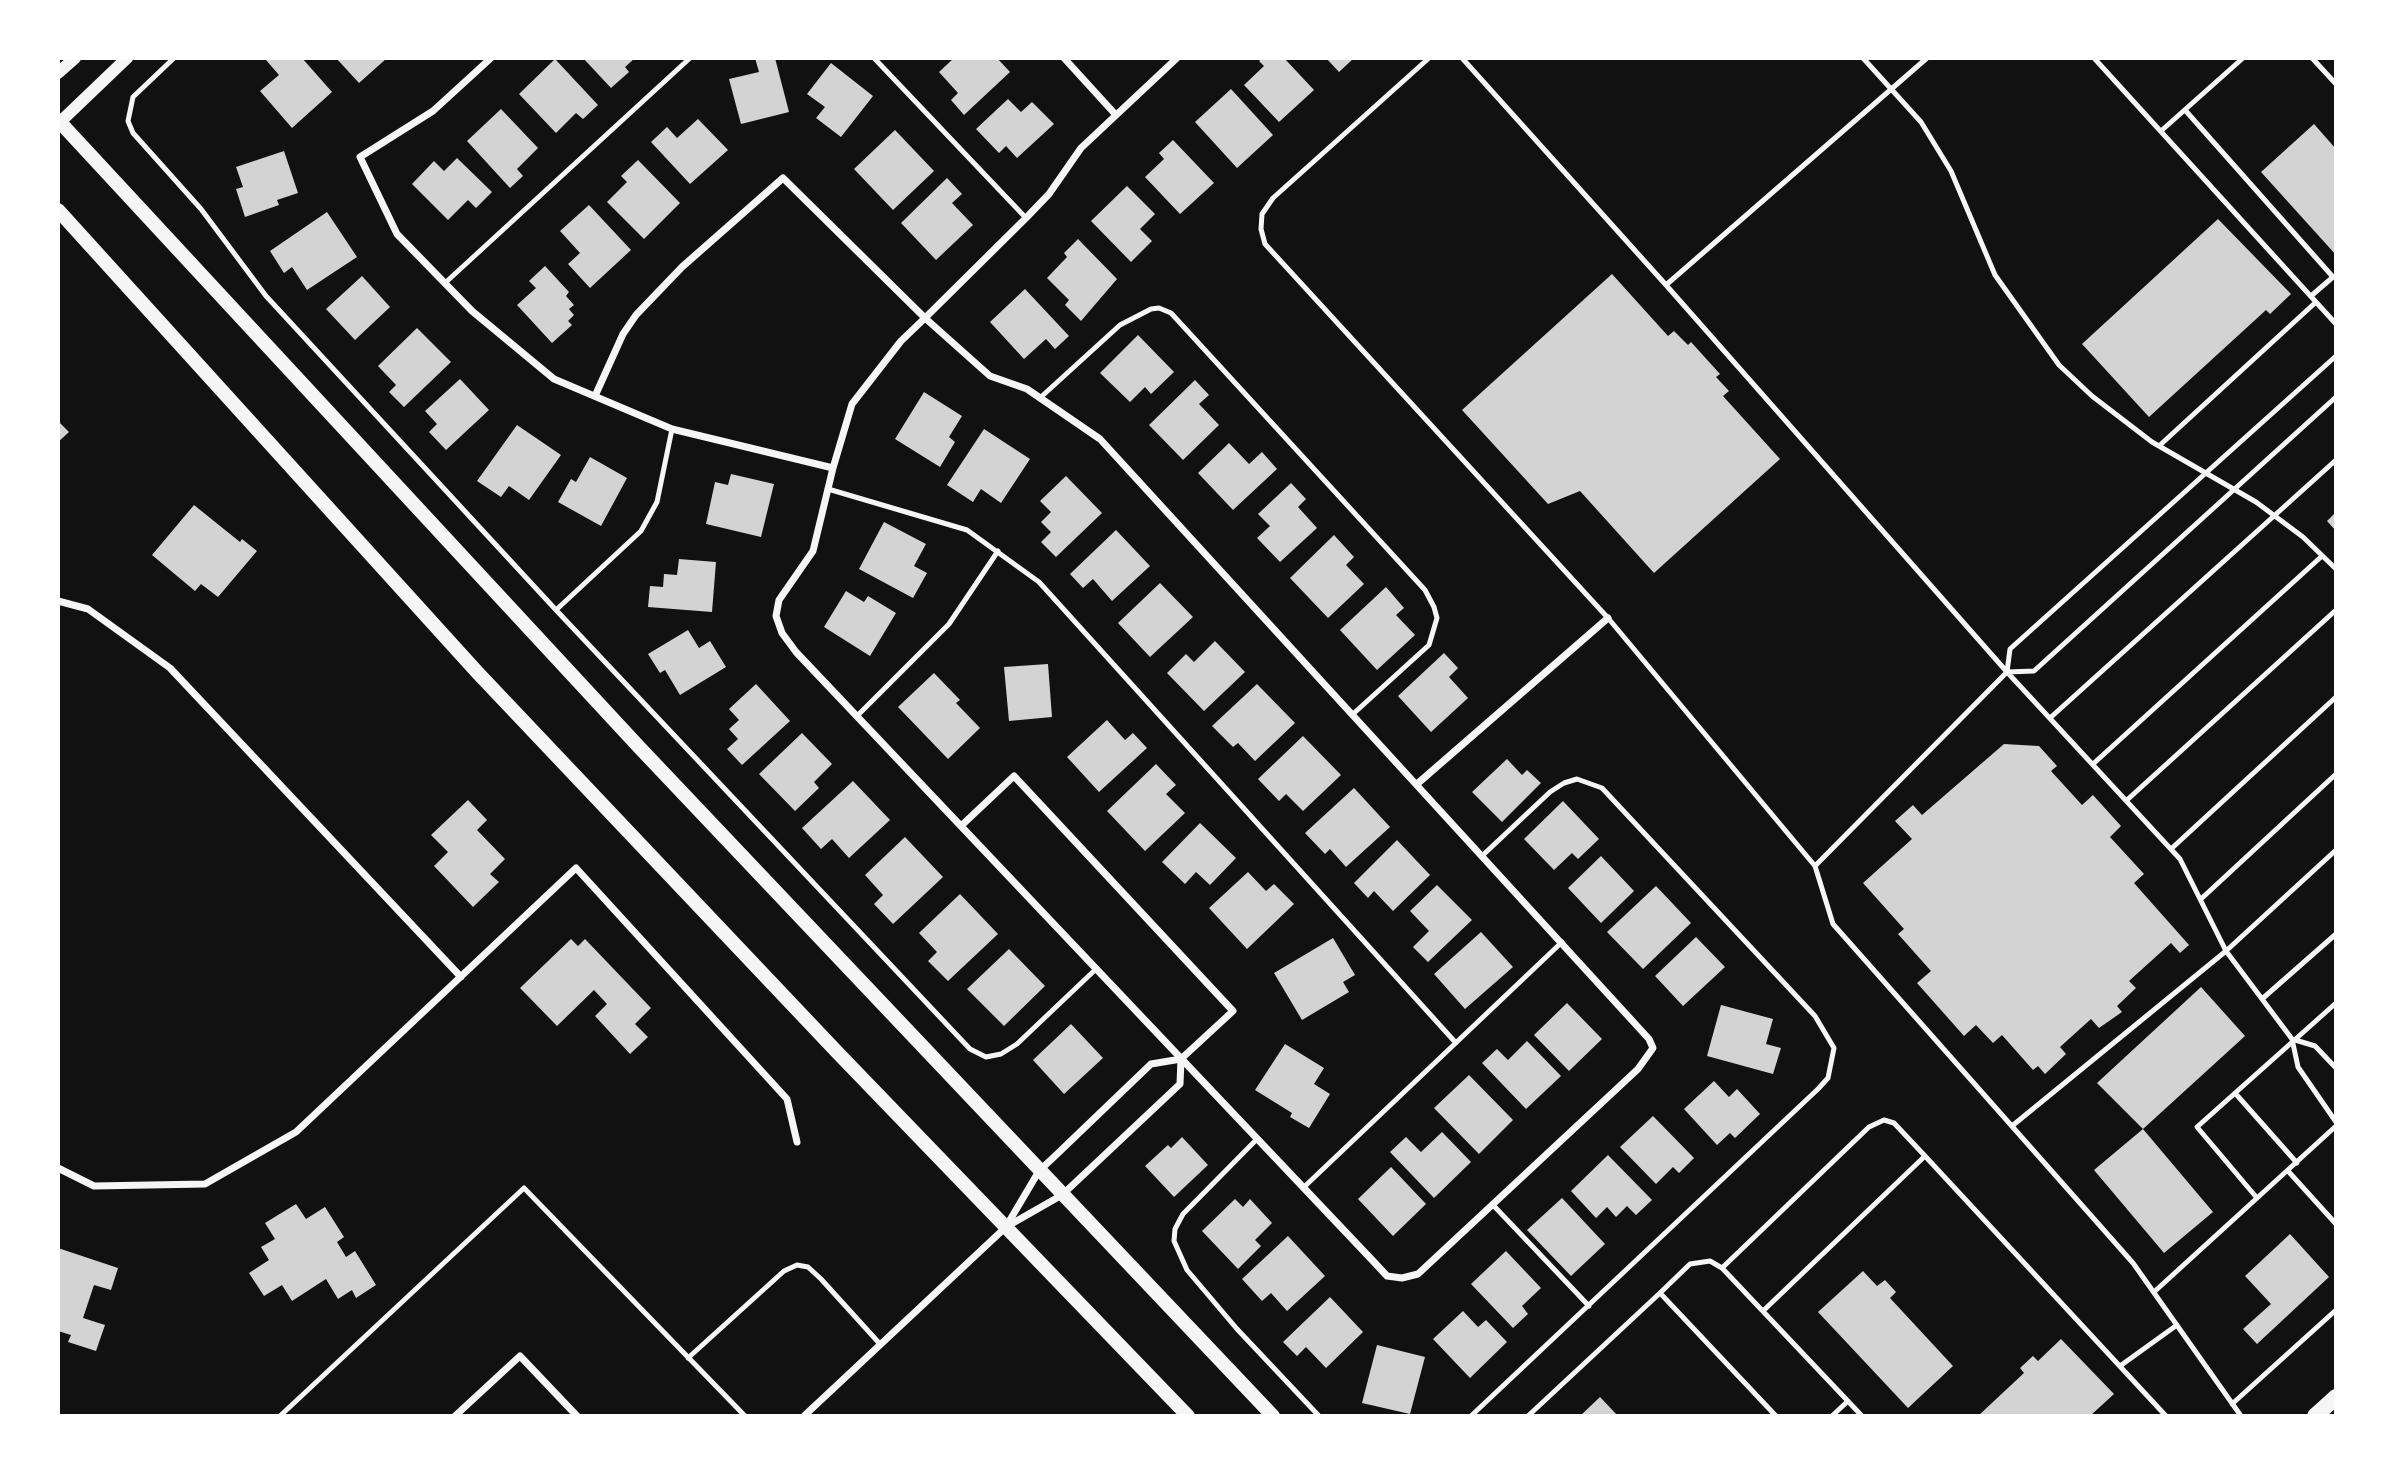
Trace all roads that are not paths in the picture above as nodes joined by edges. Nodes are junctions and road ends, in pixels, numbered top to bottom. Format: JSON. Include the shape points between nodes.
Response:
{"nodes":[{"id":1,"x":75,"y":58,"type":"edge"},
{"id":2,"x":127,"y":58,"type":"edge"},
{"id":3,"x":174,"y":58,"type":"edge"},
{"id":4,"x":491,"y":58,"type":"edge"},
{"id":5,"x":690,"y":58,"type":"edge"},
{"id":6,"x":874,"y":58,"type":"edge"},
{"id":7,"x":1064,"y":58,"type":"edge"},
{"id":8,"x":1177,"y":58,"type":"edge"},
{"id":9,"x":1429,"y":58,"type":"edge"},
{"id":10,"x":1462,"y":58,"type":"edge"},
{"id":11,"x":1863,"y":58,"type":"edge"},
{"id":12,"x":1927,"y":58,"type":"edge"},
{"id":13,"x":2094,"y":58,"type":"edge"},
{"id":14,"x":2243,"y":58,"type":"edge"},
{"id":15,"x":2312,"y":58,"type":"edge"},
{"id":16,"x":58,"y":73,"type":"edge"},
{"id":17,"x":2336,"y":84,"type":"edge"},
{"id":18,"x":1892,"y":90,"type":"junction"},
{"id":19,"x":2185,"y":110,"type":"junction"},
{"id":20,"x":1115,"y":114,"type":"junction"},
{"id":21,"x":58,"y":122,"type":"edge"},
{"id":22,"x":2161,"y":131,"type":"junction"},
{"id":23,"x":58,"y":210,"type":"edge"},
{"id":24,"x":1026,"y":218,"type":"junction"},
{"id":25,"x":2334,"y":275,"type":"edge"},
{"id":26,"x":445,"y":283,"type":"junction"},
{"id":27,"x":1666,"y":285,"type":"junction"},
{"id":28,"x":2311,"y":296,"type":"junction"},
{"id":29,"x":2316,"y":302,"type":"junction"},
{"id":30,"x":925,"y":318,"type":"junction"},
{"id":31,"x":2336,"y":324,"type":"edge"},
{"id":32,"x":2336,"y":356,"type":"edge"},
{"id":33,"x":595,"y":396,"type":"junction"},
{"id":34,"x":1041,"y":397,"type":"junction"},
{"id":35,"x":2336,"y":397,"type":"edge"},
{"id":36,"x":672,"y":429,"type":"junction"},
{"id":37,"x":2159,"y":446,"type":"junction"},
{"id":38,"x":2336,"y":460,"type":"edge"},
{"id":39,"x":833,"y":468,"type":"junction"},
{"id":40,"x":2207,"y":474,"type":"junction"},
{"id":41,"x":828,"y":489,"type":"junction"},
{"id":42,"x":2233,"y":489,"type":"junction"},
{"id":43,"x":2274,"y":516,"type":"junction"},
{"id":44,"x":998,"y":551,"type":"junction"},
{"id":45,"x":2322,"y":556,"type":"junction"},
{"id":46,"x":2336,"y":569,"type":"edge"},
{"id":47,"x":58,"y":601,"type":"edge"},
{"id":48,"x":556,"y":610,"type":"junction"},
{"id":49,"x":2336,"y":610,"type":"edge"},
{"id":50,"x":1608,"y":618,"type":"junction"},
{"id":51,"x":2007,"y":673,"type":"junction"},
{"id":52,"x":2336,"y":697,"type":"edge"},
{"id":53,"x":1353,"y":714,"type":"junction"},
{"id":54,"x":857,"y":716,"type":"junction"},
{"id":55,"x":2050,"y":718,"type":"junction"},
{"id":56,"x":2093,"y":764,"type":"junction"},
{"id":57,"x":2336,"y":774,"type":"edge"},
{"id":58,"x":1417,"y":785,"type":"junction"},
{"id":59,"x":2127,"y":800,"type":"junction"},
{"id":60,"x":961,"y":826,"type":"junction"},
{"id":61,"x":2171,"y":849,"type":"junction"},
{"id":62,"x":2336,"y":850,"type":"edge"},
{"id":63,"x":1483,"y":855,"type":"junction"},
{"id":64,"x":1815,"y":866,"type":"junction"},
{"id":65,"x":2201,"y":899,"type":"junction"},
{"id":66,"x":2336,"y":934,"type":"edge"},
{"id":67,"x":1562,"y":942,"type":"junction"},
{"id":68,"x":2226,"y":951,"type":"junction"},
{"id":69,"x":1096,"y":969,"type":"junction"},
{"id":70,"x":461,"y":977,"type":"junction"},
{"id":71,"x":2262,"y":999,"type":"junction"},
{"id":72,"x":2336,"y":1003,"type":"edge"},
{"id":73,"x":2292,"y":1039,"type":"junction"},
{"id":74,"x":1455,"y":1043,"type":"junction"},
{"id":75,"x":1181,"y":1059,"type":"junction"},
{"id":76,"x":2336,"y":1068,"type":"edge"},
{"id":77,"x":2235,"y":1093,"type":"junction"},
{"id":78,"x":2336,"y":1124,"type":"edge"},
{"id":79,"x":2012,"y":1126,"type":"junction"},
{"id":80,"x":1257,"y":1139,"type":"junction"},
{"id":81,"x":797,"y":1142,"type":"dead end"},
{"id":82,"x":1925,"y":1156,"type":"junction"},
{"id":83,"x":2297,"y":1163,"type":"junction"},
{"id":84,"x":58,"y":1168,"type":"edge"},
{"id":85,"x":1039,"y":1171,"type":"junction"},
{"id":86,"x":2288,"y":1171,"type":"junction"},
{"id":87,"x":1303,"y":1188,"type":"junction"},
{"id":88,"x":1062,"y":1195,"type":"junction"},
{"id":89,"x":2257,"y":1198,"type":"junction"},
{"id":90,"x":1493,"y":1205,"type":"junction"},
{"id":91,"x":2336,"y":1224,"type":"edge"},
{"id":92,"x":1006,"y":1227,"type":"junction"},
{"id":93,"x":1722,"y":1268,"type":"junction"},
{"id":94,"x":2154,"y":1292,"type":"junction"},
{"id":95,"x":1660,"y":1293,"type":"junction"},
{"id":96,"x":1589,"y":1306,"type":"junction"},
{"id":97,"x":2336,"y":1310,"type":"edge"},
{"id":98,"x":1763,"y":1311,"type":"junction"},
{"id":99,"x":2177,"y":1325,"type":"junction"},
{"id":100,"x":880,"y":1344,"type":"junction"},
{"id":101,"x":688,"y":1358,"type":"junction"},
{"id":102,"x":2120,"y":1366,"type":"junction"},
{"id":103,"x":2336,"y":1398,"type":"edge"},
{"id":104,"x":1848,"y":1401,"type":"junction"},
{"id":105,"x":2232,"y":1404,"type":"junction"},
{"id":106,"x":280,"y":1416,"type":"edge"},
{"id":107,"x":455,"y":1416,"type":"edge"},
{"id":108,"x":577,"y":1416,"type":"edge"},
{"id":109,"x":745,"y":1416,"type":"edge"},
{"id":110,"x":804,"y":1416,"type":"edge"},
{"id":111,"x":1188,"y":1416,"type":"edge"},
{"id":112,"x":1273,"y":1416,"type":"edge"},
{"id":113,"x":1319,"y":1416,"type":"edge"},
{"id":114,"x":1471,"y":1416,"type":"edge"},
{"id":115,"x":1528,"y":1416,"type":"edge"},
{"id":116,"x":1776,"y":1416,"type":"edge"},
{"id":117,"x":1832,"y":1416,"type":"edge"},
{"id":118,"x":1862,"y":1416,"type":"edge"},
{"id":119,"x":2166,"y":1416,"type":"edge"},
{"id":120,"x":2241,"y":1416,"type":"edge"},
{"id":121,"x":2315,"y":1416,"type":"edge"}],
"edges":[{"from":1,"to":16,"type":"street"},
{"from":2,"to":21,"type":"street"},
{"from":3,"to":48,"type":"lane","via":[[134,97],[128,121],[133,133],[201,209],[266,296]]},
{"from":4,"to":26,"type":"street","via":[[433,111],[360,157],[397,233]]},
{"from":5,"to":26,"type":"lane"},
{"from":6,"to":24,"type":"lane"},
{"from":7,"to":20,"type":"street"},
{"from":8,"to":20,"type":"street"},
{"from":9,"to":50,"type":"lane","via":[[1273,198],[1262,214],[1265,244]]},
{"from":10,"to":27,"type":"lane"},
{"from":11,"to":18,"type":"lane"},
{"from":12,"to":18,"type":"lane"},
{"from":13,"to":22,"type":"lane"},
{"from":14,"to":19,"type":"lane"},
{"from":15,"to":17,"type":"lane"},
{"from":18,"to":27,"type":"lane"},
{"from":18,"to":37,"type":"lane","via":[[1921,122],[1951,171],[1995,275],[2037,336],[2092,396]]},
{"from":19,"to":22,"type":"lane"},
{"from":19,"to":25,"type":"lane"},
{"from":20,"to":24,"type":"street","via":[[1081,148]]},
{"from":21,"to":85,"type":"main road"},
{"from":22,"to":28,"type":"lane"},
{"from":23,"to":92,"type":"main road","via":[[477,672]]},
{"from":24,"to":30,"type":"street"},
{"from":25,"to":28,"type":"lane"},
{"from":26,"to":33,"type":"street","via":[[554,379]]},
{"from":27,"to":51,"type":"lane"},
{"from":28,"to":29,"type":"lane"},
{"from":29,"to":31,"type":"lane"},
{"from":29,"to":37,"type":"lane"},
{"from":30,"to":33,"type":"street","via":[[783,178],[682,267],[636,315]]},
{"from":30,"to":34,"type":"street","via":[[990,376]]},
{"from":30,"to":39,"type":"street","via":[[852,404]]},
{"from":32,"to":40,"type":"lane"},
{"from":33,"to":36,"type":"street"},
{"from":34,"to":53,"type":"street","via":[[1100,439]]},
{"from":34,"to":53,"type":"lane","via":[[1120,325],[1151,309],[1171,313],[1425,590],[1434,607],[1437,618],[1429,645]]},
{"from":35,"to":42,"type":"lane"},
{"from":36,"to":39,"type":"street"},
{"from":36,"to":48,"type":"lane","via":[[657,502],[641,531]]},
{"from":37,"to":40,"type":"lane"},
{"from":38,"to":43,"type":"lane"},
{"from":39,"to":41,"type":"street"},
{"from":40,"to":42,"type":"lane"},
{"from":40,"to":51,"type":"lane","via":[[2010,649]]},
{"from":41,"to":44,"type":"lane","via":[[967,530]]},
{"from":41,"to":54,"type":"street","via":[[813,551],[779,600],[776,617],[796,652]]},
{"from":42,"to":43,"type":"lane"},
{"from":42,"to":51,"type":"lane","via":[[2034,671]]},
{"from":43,"to":45,"type":"lane"},
{"from":43,"to":55,"type":"lane"},
{"from":44,"to":54,"type":"lane","via":[[949,624]]},
{"from":44,"to":74,"type":"lane","via":[[1039,582]]},
{"from":45,"to":46,"type":"lane"},
{"from":45,"to":56,"type":"lane"},
{"from":47,"to":70,"type":"street","via":[[88,609],[170,668]]},
{"from":48,"to":69,"type":"lane","via":[[970,1049],[986,1057],[1017,1044]]},
{"from":49,"to":59,"type":"lane"},
{"from":50,"to":58,"type":"street"},
{"from":50,"to":64,"type":"lane"},
{"from":51,"to":55,"type":"lane"},
{"from":51,"to":64,"type":"lane"},
{"from":52,"to":61,"type":"lane"},
{"from":53,"to":58,"type":"street"},
{"from":54,"to":60,"type":"street"},
{"from":55,"to":56,"type":"lane"},
{"from":56,"to":59,"type":"lane"},
{"from":57,"to":65,"type":"lane"},
{"from":58,"to":63,"type":"street"},
{"from":59,"to":61,"type":"lane"},
{"from":60,"to":69,"type":"street"},
{"from":60,"to":75,"type":"street","via":[[1014,776],[1233,1011]]},
{"from":61,"to":65,"type":"lane"},
{"from":62,"to":68,"type":"lane"},
{"from":63,"to":67,"type":"street"},
{"from":63,"to":96,"type":"lane","via":[[1564,783],[1577,779],[1602,788],[1815,1016],[1834,1048],[1828,1078],[1818,1089]]},
{"from":64,"to":79,"type":"lane","via":[[1833,925]]},
{"from":65,"to":68,"type":"lane"},
{"from":66,"to":71,"type":"lane"},
{"from":67,"to":74,"type":"lane"},
{"from":67,"to":90,"type":"street","via":[[1644,1031],[1653,1048],[1638,1069]]},
{"from":68,"to":71,"type":"lane"},
{"from":68,"to":79,"type":"lane"},
{"from":69,"to":75,"type":"street"},
{"from":70,"to":81,"type":"street","via":[[576,868],[787,1099]]},
{"from":70,"to":84,"type":"street","via":[[296,1132],[205,1184],[94,1186]]},
{"from":71,"to":73,"type":"lane"},
{"from":72,"to":73,"type":"lane"},
{"from":73,"to":76,"type":"lane","via":[[2315,1046]]},
{"from":73,"to":77,"type":"lane"},
{"from":73,"to":78,"type":"lane","via":[[2298,1067]]},
{"from":74,"to":87,"type":"lane"},
{"from":75,"to":80,"type":"street"},
{"from":75,"to":85,"type":"street","via":[[1152,1064]]},
{"from":75,"to":88,"type":"street","via":[[1180,1084]]},
{"from":77,"to":83,"type":"lane"},
{"from":77,"to":89,"type":"lane","via":[[2197,1127]]},
{"from":78,"to":83,"type":"lane"},
{"from":79,"to":94,"type":"lane"},
{"from":80,"to":87,"type":"street"},
{"from":80,"to":113,"type":"lane","via":[[1183,1214],[1174,1241],[1196,1279],[1237,1329]]},
{"from":82,"to":93,"type":"lane","via":[[1894,1123],[1884,1120],[1869,1126]]},
{"from":82,"to":98,"type":"lane"},
{"from":82,"to":102,"type":"lane"},
{"from":83,"to":86,"type":"lane"},
{"from":85,"to":88,"type":"main road"},
{"from":85,"to":92,"type":"street"},
{"from":86,"to":89,"type":"lane"},
{"from":86,"to":91,"type":"lane"},
{"from":87,"to":90,"type":"street","via":[[1387,1276],[1402,1278],[1418,1274]]},
{"from":88,"to":92,"type":"street"},
{"from":88,"to":112,"type":"main road"},
{"from":89,"to":94,"type":"lane"},
{"from":90,"to":96,"type":"lane"},
{"from":92,"to":100,"type":"street"},
{"from":92,"to":111,"type":"main road"},
{"from":93,"to":95,"type":"lane","via":[[1710,1261],[1690,1264]]},
{"from":93,"to":98,"type":"lane"},
{"from":94,"to":99,"type":"lane"},
{"from":95,"to":115,"type":"lane"},
{"from":95,"to":116,"type":"lane"},
{"from":96,"to":114,"type":"lane"},
{"from":97,"to":105,"type":"lane"},
{"from":98,"to":104,"type":"lane"},
{"from":99,"to":102,"type":"lane"},
{"from":99,"to":105,"type":"lane"},
{"from":100,"to":101,"type":"lane","via":[[821,1279],[797,1265],[783,1271]]},
{"from":100,"to":110,"type":"street"},
{"from":101,"to":106,"type":"lane","via":[[524,1188]]},
{"from":101,"to":109,"type":"lane"},
{"from":102,"to":119,"type":"lane"},
{"from":103,"to":121,"type":"main road"},
{"from":104,"to":117,"type":"lane"},
{"from":104,"to":118,"type":"lane"},
{"from":105,"to":120,"type":"lane"},
{"from":107,"to":108,"type":"street","via":[[520,1356]]}]}
